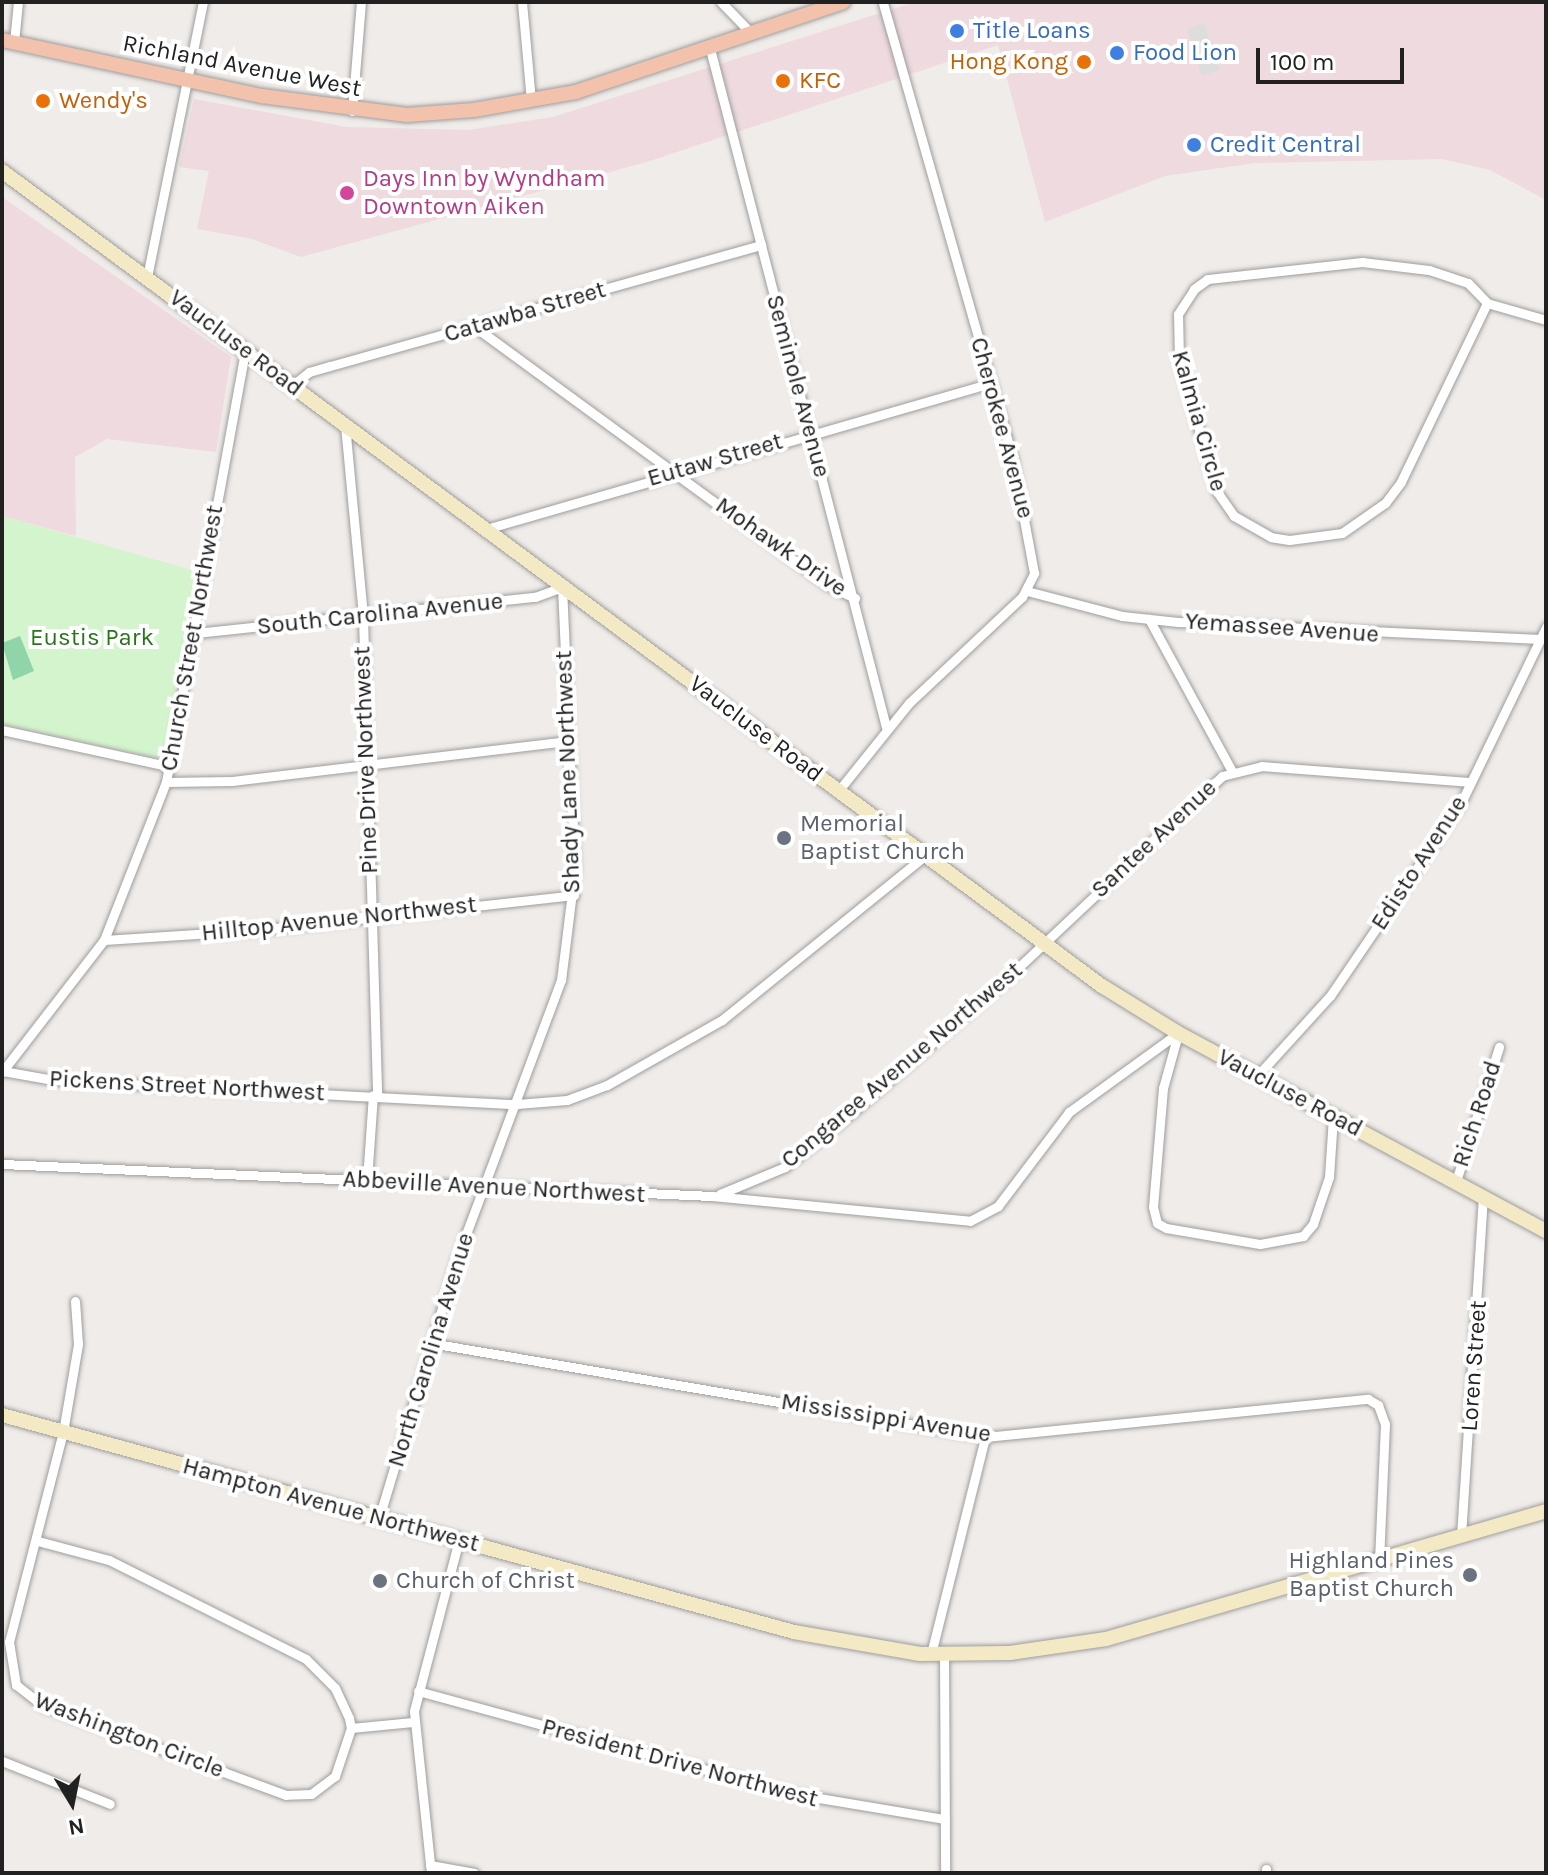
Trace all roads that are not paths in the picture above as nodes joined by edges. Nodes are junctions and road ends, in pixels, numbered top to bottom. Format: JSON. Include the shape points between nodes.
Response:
{"nodes":[{"id":1,"x":18,"y":2,"type":"edge"},
{"id":2,"x":203,"y":2,"type":"edge"},
{"id":3,"x":361,"y":2,"type":"edge"},
{"id":4,"x":522,"y":2,"type":"edge"},
{"id":5,"x":721,"y":2,"type":"edge"},
{"id":6,"x":843,"y":2,"type":"edge"},
{"id":7,"x":883,"y":2,"type":"edge"},
{"id":8,"x":750,"y":32,"type":"junction"},
{"id":9,"x":8,"y":41,"type":"edge"},
{"id":10,"x":709,"y":45,"type":"junction"},
{"id":11,"x":189,"y":78,"type":"junction"},
{"id":12,"x":531,"y":101,"type":"junction"},
{"id":13,"x":352,"y":111,"type":"junction"},
{"id":14,"x":2,"y":171,"type":"edge"},
{"id":15,"x":761,"y":245,"type":"junction"},
{"id":16,"x":147,"y":277,"type":"junction"},
{"id":17,"x":1487,"y":303,"type":"junction"},
{"id":18,"x":1546,"y":320,"type":"edge"},
{"id":19,"x":475,"y":327,"type":"junction"},
{"id":20,"x":245,"y":351,"type":"junction"},
{"id":21,"x":991,"y":383,"type":"junction"},
{"id":22,"x":293,"y":385,"type":"junction"},
{"id":23,"x":345,"y":425,"type":"junction"},
{"id":24,"x":811,"y":432,"type":"junction"},
{"id":25,"x":672,"y":472,"type":"junction"},
{"id":26,"x":486,"y":529,"type":"junction"},
{"id":27,"x":562,"y":587,"type":"junction"},
{"id":28,"x":1027,"y":591,"type":"junction"},
{"id":29,"x":855,"y":598,"type":"junction"},
{"id":30,"x":363,"y":617,"type":"junction"},
{"id":31,"x":1149,"y":619,"type":"junction"},
{"id":32,"x":1546,"y":627,"type":"edge"},
{"id":33,"x":196,"y":633,"type":"junction"},
{"id":34,"x":1541,"y":639,"type":"junction"},
{"id":35,"x":886,"y":727,"type":"junction"},
{"id":36,"x":2,"y":730,"type":"edge"},
{"id":37,"x":569,"y":741,"type":"junction"},
{"id":38,"x":365,"y":766,"type":"junction"},
{"id":39,"x":171,"y":767,"type":"junction"},
{"id":40,"x":1232,"y":771,"type":"junction"},
{"id":41,"x":166,"y":782,"type":"junction"},
{"id":42,"x":1470,"y":782,"type":"junction"},
{"id":43,"x":839,"y":790,"type":"junction"},
{"id":44,"x":927,"y":854,"type":"junction"},
{"id":45,"x":574,"y":895,"type":"junction"},
{"id":46,"x":373,"y":917,"type":"junction"},
{"id":47,"x":104,"y":940,"type":"junction"},
{"id":48,"x":1044,"y":944,"type":"junction"},
{"id":49,"x":1178,"y":1033,"type":"junction"},
{"id":50,"x":1499,"y":1047,"type":"dead end"},
{"id":51,"x":3,"y":1072,"type":"edge"},
{"id":52,"x":1258,"y":1075,"type":"junction"},
{"id":53,"x":375,"y":1095,"type":"junction"},
{"id":54,"x":517,"y":1104,"type":"junction"},
{"id":55,"x":1333,"y":1116,"type":"junction"},
{"id":56,"x":2,"y":1164,"type":"edge"},
{"id":57,"x":367,"y":1180,"type":"junction"},
{"id":58,"x":1456,"y":1181,"type":"junction"},
{"id":59,"x":485,"y":1183,"type":"junction"},
{"id":60,"x":712,"y":1196,"type":"junction"},
{"id":61,"x":1483,"y":1197,"type":"junction"},
{"id":62,"x":1546,"y":1231,"type":"edge"},
{"id":63,"x":75,"y":1301,"type":"dead end"},
{"id":64,"x":430,"y":1343,"type":"junction"},
{"id":65,"x":2,"y":1415,"type":"edge"},
{"id":66,"x":63,"y":1432,"type":"junction"},
{"id":67,"x":985,"y":1437,"type":"junction"},
{"id":68,"x":1546,"y":1511,"type":"edge"},
{"id":69,"x":379,"y":1518,"type":"junction"},
{"id":70,"x":1461,"y":1536,"type":"junction"},
{"id":71,"x":459,"y":1540,"type":"junction"},
{"id":72,"x":38,"y":1541,"type":"junction"},
{"id":73,"x":1379,"y":1559,"type":"junction"},
{"id":74,"x":7,"y":1632,"type":"edge"},
{"id":75,"x":937,"y":1654,"type":"junction"},
{"id":76,"x":418,"y":1691,"type":"junction"},
{"id":77,"x":413,"y":1722,"type":"junction"},
{"id":78,"x":351,"y":1728,"type":"junction"},
{"id":79,"x":2,"y":1761,"type":"edge"},
{"id":80,"x":110,"y":1804,"type":"dead end"},
{"id":81,"x":945,"y":1819,"type":"junction"},
{"id":82,"x":430,"y":1869,"type":"edge"},
{"id":83,"x":474,"y":1873,"type":"edge"},
{"id":84,"x":945,"y":1873,"type":"edge"}],
"edges":[{"from":1,"to":9,"type":"street"},
{"from":2,"to":11,"type":"street"},
{"from":3,"to":13,"type":"street"},
{"from":4,"to":12,"type":"street"},
{"from":5,"to":8,"type":"street"},
{"from":6,"to":8,"type":"main road","name":"Richland Avenue West"},
{"from":7,"to":21,"type":"street","name":"Cherokee Avenue"},
{"from":8,"to":10,"type":"main road","name":"Richland Avenue West"},
{"from":9,"to":11,"type":"main road","name":"Richland Avenue West"},
{"from":10,"to":12,"type":"main road","name":"Richland Avenue West","via":[[576,92]]},
{"from":10,"to":15,"type":"street","name":"Seminole Avenue"},
{"from":11,"to":13,"type":"main road","name":"Richland Avenue West"},
{"from":11,"to":16,"type":"street"},
{"from":12,"to":13,"type":"main road","name":"Richland Avenue West","via":[[446,113]]},
{"from":14,"to":16,"type":"street","name":"Vaucluse Road"},
{"from":15,"to":19,"type":"street","name":"Catawba Street"},
{"from":15,"to":24,"type":"street","name":"Seminole Avenue"},
{"from":16,"to":20,"type":"street","name":"Vaucluse Road"},
{"from":17,"to":17,"type":"street","name":"Kalmia Circle","via":[[1468,283],[1429,270],[1362,262],[1228,275],[1194,289],[1178,314],[1176,346],[1209,468],[1227,509],[1252,529],[1289,540],[1326,537],[1359,525],[1401,482]]},
{"from":17,"to":18,"type":"street","name":"Kalmia Circle"},
{"from":19,"to":22,"type":"street","name":"Catawba Street","via":[[309,372]]},
{"from":19,"to":25,"type":"street","name":"Mohawk Drive"},
{"from":20,"to":22,"type":"street","name":"Vaucluse Road"},
{"from":20,"to":33,"type":"street","name":"Church Street Northwest"},
{"from":21,"to":24,"type":"street","name":"Eutaw Street"},
{"from":21,"to":28,"type":"street","name":"Cherokee Avenue","via":[[1032,547],[1034,573]]},
{"from":22,"to":23,"type":"street","name":"Vaucluse Road"},
{"from":23,"to":26,"type":"street","name":"Vaucluse Road"},
{"from":23,"to":30,"type":"street","name":"Pine Drive Northwest"},
{"from":24,"to":25,"type":"street","name":"Eutaw Street"},
{"from":24,"to":29,"type":"street","name":"Seminole Avenue"},
{"from":25,"to":26,"type":"street","name":"Eutaw Street"},
{"from":25,"to":29,"type":"street","name":"Mohawk Drive","via":[[827,585]]},
{"from":26,"to":27,"type":"street","name":"Vaucluse Road"},
{"from":27,"to":30,"type":"street","name":"South Carolina Avenue","via":[[535,597]]},
{"from":27,"to":37,"type":"street","name":"Shady Lane Northwest"},
{"from":27,"to":43,"type":"street","name":"Vaucluse Road"},
{"from":28,"to":31,"type":"street","name":"Yemassee Avenue"},
{"from":28,"to":35,"type":"street"},
{"from":29,"to":35,"type":"street","name":"Seminole Avenue"},
{"from":30,"to":33,"type":"street","name":"South Carolina Avenue"},
{"from":30,"to":38,"type":"street","name":"Pine Drive Northwest"},
{"from":31,"to":34,"type":"street","name":"Yemassee Avenue","via":[[1359,634]]},
{"from":31,"to":40,"type":"street"},
{"from":32,"to":34,"type":"street","name":"Edisto Avenue"},
{"from":33,"to":39,"type":"street","name":"Church Street Northwest"},
{"from":34,"to":42,"type":"street","name":"Edisto Avenue"},
{"from":35,"to":43,"type":"street"},
{"from":36,"to":39,"type":"street"},
{"from":37,"to":38,"type":"street"},
{"from":37,"to":45,"type":"street","name":"Shady Lane Northwest"},
{"from":38,"to":41,"type":"street","via":[[232,781]]},
{"from":38,"to":46,"type":"street","name":"Pine Drive Northwest"},
{"from":39,"to":41,"type":"street","name":"Church Street Northwest"},
{"from":40,"to":42,"type":"street","name":"Santee Avenue","via":[[1262,766]]},
{"from":40,"to":48,"type":"street","name":"Santee Avenue","via":[[1200,791]]},
{"from":41,"to":47,"type":"street","name":"Church Street Northwest"},
{"from":42,"to":52,"type":"street","name":"Edisto Avenue","via":[[1350,970],[1307,1026]]},
{"from":43,"to":44,"type":"street","name":"Vaucluse Road"},
{"from":44,"to":48,"type":"street","name":"Vaucluse Road"},
{"from":44,"to":54,"type":"street","name":"Pickens Street Northwest","via":[[775,981],[697,1035],[580,1097]]},
{"from":45,"to":46,"type":"street","name":"Hilltop Avenue Northwest"},
{"from":45,"to":54,"type":"street","name":"Shady Lane Northwest","via":[[561,980]]},
{"from":46,"to":47,"type":"street","name":"Hilltop Avenue Northwest"},
{"from":46,"to":53,"type":"street","name":"Pine Drive Northwest"},
{"from":47,"to":51,"type":"street","name":"Church Street Northwest"},
{"from":48,"to":49,"type":"street","name":"Vaucluse Road"},
{"from":48,"to":60,"type":"street","name":"Congaree Avenue Northwest","via":[[785,1167]]},
{"from":49,"to":52,"type":"street","name":"Vaucluse Road"},
{"from":49,"to":55,"type":"street","via":[[1163,1088],[1153,1207],[1157,1223],[1166,1228],[1260,1244],[1303,1236],[1322,1205],[1329,1177]]},
{"from":49,"to":60,"type":"street","name":"Abbeville Avenue Northwest","via":[[1069,1112],[998,1206],[983,1217],[951,1221]]},
{"from":50,"to":58,"type":"street","name":"Rich Road"},
{"from":51,"to":53,"type":"street","name":"Pickens Street Northwest","via":[[53,1080]]},
{"from":52,"to":55,"type":"street","name":"Vaucluse Road"},
{"from":53,"to":54,"type":"street","name":"Pickens Street Northwest"},
{"from":53,"to":57,"type":"street","name":"Pine Drive Northwest"},
{"from":54,"to":59,"type":"street","name":"Shady Lane Northwest"},
{"from":55,"to":58,"type":"street","name":"Vaucluse Road"},
{"from":56,"to":57,"type":"street","name":"Abbeville Avenue Northwest"},
{"from":57,"to":59,"type":"street","name":"Abbeville Avenue Northwest"},
{"from":58,"to":61,"type":"street","name":"Vaucluse Road"},
{"from":59,"to":60,"type":"street","name":"Abbeville Avenue Northwest","via":[[555,1192]]},
{"from":59,"to":64,"type":"street","name":"North Carolina Avenue"},
{"from":61,"to":62,"type":"street","name":"Vaucluse Road"},
{"from":61,"to":70,"type":"street","name":"Loren Street"},
{"from":63,"to":66,"type":"street","name":"Washington Circle","via":[[78,1344]]},
{"from":64,"to":67,"type":"street","name":"Mississippi Avenue"},
{"from":64,"to":69,"type":"street","name":"North Carolina Avenue"},
{"from":65,"to":66,"type":"street","name":"Hampton Avenue Northwest"},
{"from":66,"to":69,"type":"street","name":"Hampton Avenue Northwest"},
{"from":66,"to":72,"type":"street","name":"Washington Circle"},
{"from":67,"to":73,"type":"street","name":"Mississippi Avenue","via":[[1368,1399],[1378,1405],[1385,1424]]},
{"from":67,"to":75,"type":"street"},
{"from":68,"to":70,"type":"street","name":"Hampton Avenue Northwest"},
{"from":69,"to":71,"type":"street","name":"Hampton Avenue Northwest"},
{"from":70,"to":73,"type":"street","name":"Hampton Avenue Northwest"},
{"from":71,"to":75,"type":"street","name":"Hampton Avenue Northwest","via":[[794,1632]]},
{"from":71,"to":76,"type":"street"},
{"from":72,"to":74,"type":"street","name":"Washington Circle"},
{"from":72,"to":78,"type":"street","via":[[109,1560],[296,1652],[335,1688]]},
{"from":73,"to":75,"type":"street","name":"Hampton Avenue Northwest","via":[[1106,1639],[1010,1653]]},
{"from":74,"to":78,"type":"street","name":"Washington Circle","via":[[13,1679],[33,1701],[286,1795],[311,1794],[330,1782],[340,1768]]},
{"from":75,"to":81,"type":"street"},
{"from":76,"to":77,"type":"street"},
{"from":76,"to":81,"type":"street","name":"President Drive Northwest","via":[[795,1794]]},
{"from":77,"to":78,"type":"street"},
{"from":77,"to":82,"type":"street"},
{"from":79,"to":80,"type":"street"},
{"from":81,"to":84,"type":"street"},
{"from":82,"to":83,"type":"street"}]}
